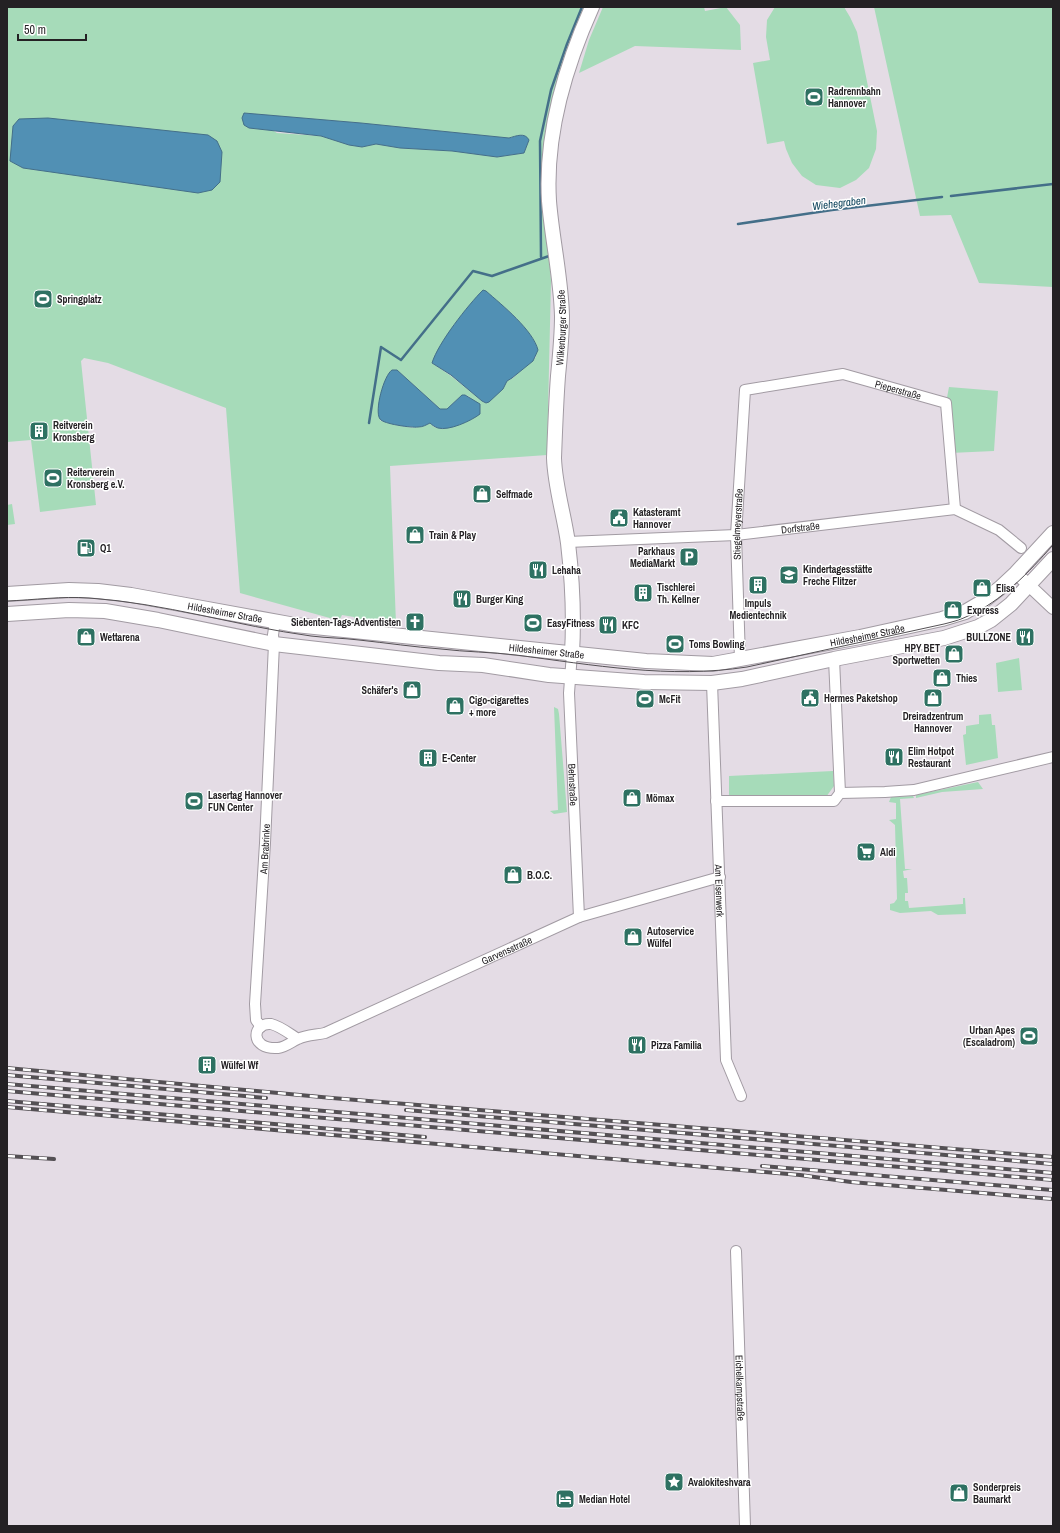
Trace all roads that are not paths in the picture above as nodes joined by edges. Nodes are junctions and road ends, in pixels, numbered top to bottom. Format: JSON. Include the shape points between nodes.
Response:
{"nodes":[{"id":1,"x":592,"y":7,"type":"edge"},
{"id":2,"x":745,"y":390,"type":"joint"},
{"id":3,"x":955,"y":509,"type":"junction"},
{"id":4,"x":1053,"y":533,"type":"edge"},
{"id":5,"x":736,"y":535,"type":"junction"},
{"id":6,"x":568,"y":542,"type":"junction"},
{"id":7,"x":1022,"y":548,"type":"dead end"},
{"id":8,"x":1053,"y":559,"type":"edge"},
{"id":9,"x":1016,"y":573,"type":"junction"},
{"id":10,"x":1028,"y":586,"type":"junction"},
{"id":11,"x":7,"y":594,"type":"edge"},
{"id":12,"x":1053,"y":608,"type":"edge"},
{"id":13,"x":7,"y":614,"type":"edge"},
{"id":14,"x":275,"y":622,"type":"junction"},
{"id":15,"x":274,"y":644,"type":"junction"},
{"id":16,"x":572,"y":653,"type":"junction"},
{"id":17,"x":740,"y":659,"type":"junction"},
{"id":18,"x":834,"y":659,"type":"junction"},
{"id":19,"x":570,"y":676,"type":"junction"},
{"id":20,"x":712,"y":683,"type":"junction"},
{"id":21,"x":1053,"y":757,"type":"edge"},
{"id":22,"x":840,"y":793,"type":"junction"},
{"id":23,"x":716,"y":801,"type":"junction"},
{"id":24,"x":720,"y":877,"type":"junction"},
{"id":25,"x":579,"y":917,"type":"junction"},
{"id":26,"x":261,"y":1026,"type":"junction"},
{"id":27,"x":298,"y":1038,"type":"junction"},
{"id":28,"x":741,"y":1096,"type":"dead end"},
{"id":29,"x":736,"y":1251,"type":"dead end"},
{"id":30,"x":745,"y":1526,"type":"edge"}],
"edges":[{"from":1,"to":6,"type":"main road","name":"Wilkenburger Straße","via":[[566,76],[557,110],[548,171],[551,224],[560,283],[562,317],[555,422],[555,477]]},
{"from":2,"to":3,"type":"street","name":"Pieperstraße","via":[[843,374],[946,403]]},
{"from":2,"to":5,"type":"street","name":"Stiegelmeyerstraße"},
{"from":3,"to":5,"type":"street","name":"Dorfstraße"},
{"from":3,"to":7,"type":"street","via":[[999,530]]},
{"from":4,"to":9,"type":"main road","name":"Hildesheimer Straße"},
{"from":5,"to":6,"type":"street","name":"Dorfstraße"},
{"from":5,"to":17,"type":"street","name":"Stiegelmeyerstraße"},
{"from":6,"to":16,"type":"main road","name":"Wilkenburger Straße"},
{"from":8,"to":10,"type":"main road","name":"Hildesheimer Straße"},
{"from":9,"to":10,"type":"street"},
{"from":9,"to":17,"type":"main road","name":"Hildesheimer Straße","via":[[982,602],[965,612],[942,620]]},
{"from":10,"to":12,"type":"street"},
{"from":10,"to":18,"type":"main road","name":"Hildesheimer Straße","via":[[1011,604],[978,627],[944,638]]},
{"from":11,"to":14,"type":"main road","name":"Hildesheimer Straße","via":[[98,591]]},
{"from":13,"to":15,"type":"main road","name":"Hildesheimer Straße","via":[[61,610],[105,611]]},
{"from":14,"to":15,"type":"street","name":"Am Brabrinke"},
{"from":14,"to":16,"type":"main road","name":"Hildesheimer Straße"},
{"from":15,"to":19,"type":"main road","name":"Hildesheimer Straße"},
{"from":15,"to":26,"type":"street","name":"Am Brabrinke","via":[[255,1004],[256,1020]]},
{"from":16,"to":17,"type":"main road","name":"Hildesheimer Straße","via":[[646,661],[713,664]]},
{"from":16,"to":19,"type":"street","name":"Behnstraße"},
{"from":18,"to":20,"type":"main road","name":"Hildesheimer Straße"},
{"from":18,"to":22,"type":"street"},
{"from":19,"to":20,"type":"main road","name":"Hildesheimer Straße","via":[[644,682]]},
{"from":19,"to":25,"type":"street","name":"Behnstraße"},
{"from":20,"to":23,"type":"street","name":"Am Eisenwerk"},
{"from":21,"to":22,"type":"street","via":[[914,790]]},
{"from":22,"to":23,"type":"street","via":[[834,801]]},
{"from":23,"to":24,"type":"street","name":"Am Eisenwerk"},
{"from":24,"to":25,"type":"street","name":"Garvensstraße"},
{"from":24,"to":28,"type":"street","name":"Am Eisenwerk","via":[[726,1060]]},
{"from":25,"to":27,"type":"street","name":"Garvensstraße","via":[[325,1033]]},
{"from":26,"to":27,"type":"street","via":[[273,1024]]},
{"from":26,"to":27,"type":"street","name":"Garvensstraße","via":[[256,1034],[257,1042],[266,1047],[278,1048]]},
{"from":29,"to":30,"type":"street","name":"Eichelkampstraße"}]}
